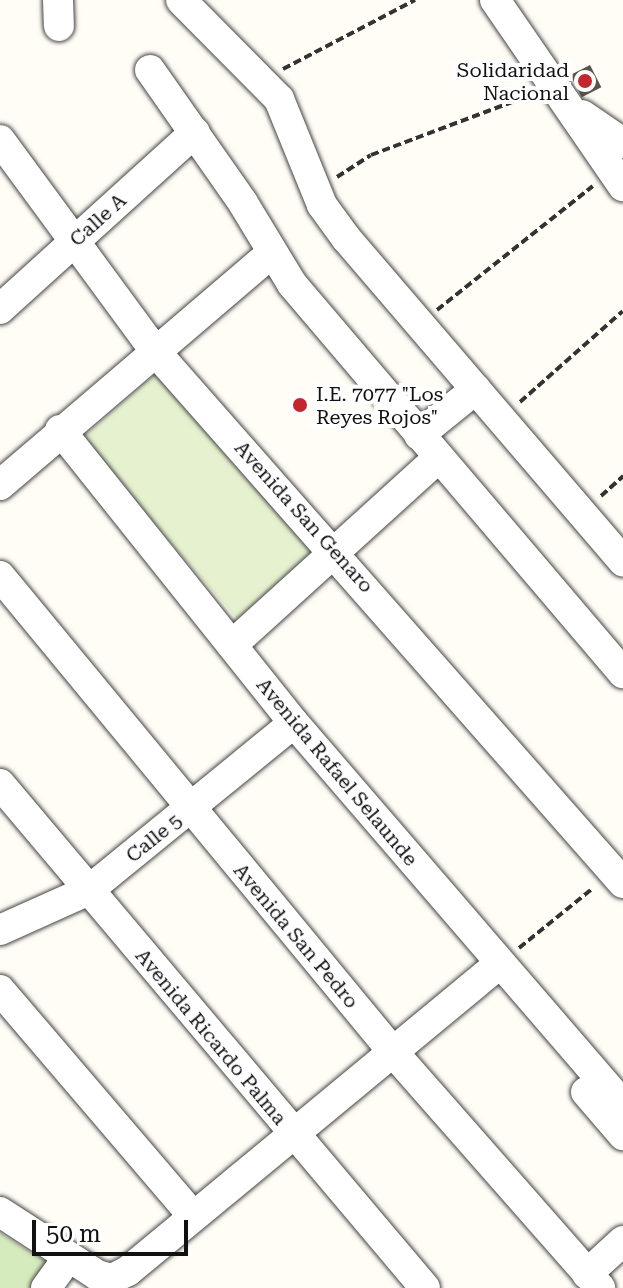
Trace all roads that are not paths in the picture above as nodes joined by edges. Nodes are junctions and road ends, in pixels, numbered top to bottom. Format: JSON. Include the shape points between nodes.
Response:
{"nodes":[{"id":1,"x":495,"y":0,"type":"edge"},
{"id":2,"x":185,"y":1,"type":"edge"},
{"id":3,"x":150,"y":70,"type":"dead end"},
{"id":4,"x":195,"y":132,"type":"junction"},
{"id":5,"x":2,"y":146,"type":"edge"},
{"id":6,"x":619,"y":167,"type":"edge"},
{"id":7,"x":73,"y":242,"type":"junction"},
{"id":8,"x":270,"y":254,"type":"junction"},
{"id":9,"x":0,"y":309,"type":"edge"},
{"id":10,"x":154,"y":350,"type":"junction"},
{"id":11,"x":476,"y":389,"type":"junction"},
{"id":12,"x":60,"y":430,"type":"junction"},
{"id":13,"x":429,"y":446,"type":"junction"},
{"id":14,"x":0,"y":485,"type":"edge"},
{"id":15,"x":335,"y":551,"type":"junction"},
{"id":16,"x":623,"y":561,"type":"edge"},
{"id":17,"x":0,"y":576,"type":"edge"},
{"id":18,"x":232,"y":645,"type":"junction"},
{"id":19,"x":623,"y":673,"type":"edge"},
{"id":20,"x":294,"y":723,"type":"junction"},
{"id":21,"x":0,"y":784,"type":"edge"},
{"id":22,"x":190,"y":809,"type":"junction"},
{"id":23,"x":618,"y":877,"type":"edge"},
{"id":24,"x":89,"y":890,"type":"junction"},
{"id":25,"x":0,"y":930,"type":"edge"},
{"id":26,"x":505,"y":968,"type":"junction"},
{"id":27,"x":0,"y":990,"type":"edge"},
{"id":28,"x":393,"y":1052,"type":"junction"},
{"id":29,"x":623,"y":1105,"type":"edge"},
{"id":30,"x":292,"y":1135,"type":"junction"},
{"id":31,"x":623,"y":1135,"type":"edge"},
{"id":32,"x":0,"y":1212,"type":"edge"},
{"id":33,"x":193,"y":1216,"type":"junction"},
{"id":34,"x":623,"y":1241,"type":"edge"},
{"id":35,"x":68,"y":1258,"type":"junction"},
{"id":36,"x":593,"y":1281,"type":"edge"},
{"id":37,"x":46,"y":1288,"type":"edge"},
{"id":38,"x":425,"y":1288,"type":"edge"}],
"edges":[{"from":1,"to":6,"type":"street","via":[[561,96]]},
{"from":2,"to":11,"type":"street","via":[[279,99],[322,205]]},
{"from":3,"to":4,"type":"street"},
{"from":4,"to":7,"type":"street","name":"Calle A"},
{"from":4,"to":8,"type":"street"},
{"from":5,"to":7,"type":"street","name":"Avenida San Genaro"},
{"from":7,"to":9,"type":"street","name":"Calle A"},
{"from":7,"to":10,"type":"street","name":"Avenida San Genaro"},
{"from":8,"to":10,"type":"street"},
{"from":8,"to":13,"type":"street"},
{"from":10,"to":12,"type":"street"},
{"from":10,"to":15,"type":"street","name":"Avenida San Genaro"},
{"from":11,"to":13,"type":"street"},
{"from":11,"to":16,"type":"street"},
{"from":12,"to":14,"type":"street"},
{"from":12,"to":18,"type":"street","name":"Avenida Rafael Selaunde"},
{"from":13,"to":15,"type":"street"},
{"from":13,"to":19,"type":"street"},
{"from":15,"to":18,"type":"street"},
{"from":15,"to":23,"type":"street","name":"Avenida San Genaro"},
{"from":17,"to":22,"type":"street","name":"Avenida San Pedro"},
{"from":18,"to":20,"type":"street","name":"Avenida Rafael Selaunde"},
{"from":20,"to":22,"type":"street","name":"Calle 5"},
{"from":20,"to":26,"type":"street","name":"Avenida Rafael Selaunde"},
{"from":21,"to":24,"type":"street","name":"Avenida Ricardo Palma"},
{"from":22,"to":24,"type":"street","name":"Calle 5"},
{"from":22,"to":28,"type":"street","name":"Avenida San Pedro"},
{"from":24,"to":25,"type":"street","name":"Calle 5"},
{"from":24,"to":30,"type":"street","name":"Avenida Ricardo Palma"},
{"from":26,"to":28,"type":"street"},
{"from":26,"to":29,"type":"street","name":"Avenida Rafael Selaunde"},
{"from":26,"to":31,"type":"street","via":[[512,1004]]},
{"from":27,"to":33,"type":"street"},
{"from":28,"to":30,"type":"street"},
{"from":28,"to":36,"type":"street","name":"Avenida San Pedro"},
{"from":30,"to":33,"type":"street"},
{"from":30,"to":38,"type":"street","name":"Avenida Ricardo Palma"},
{"from":32,"to":35,"type":"street"},
{"from":33,"to":35,"type":"street","via":[[112,1279]]},
{"from":34,"to":36,"type":"street"},
{"from":35,"to":37,"type":"street"}]}
